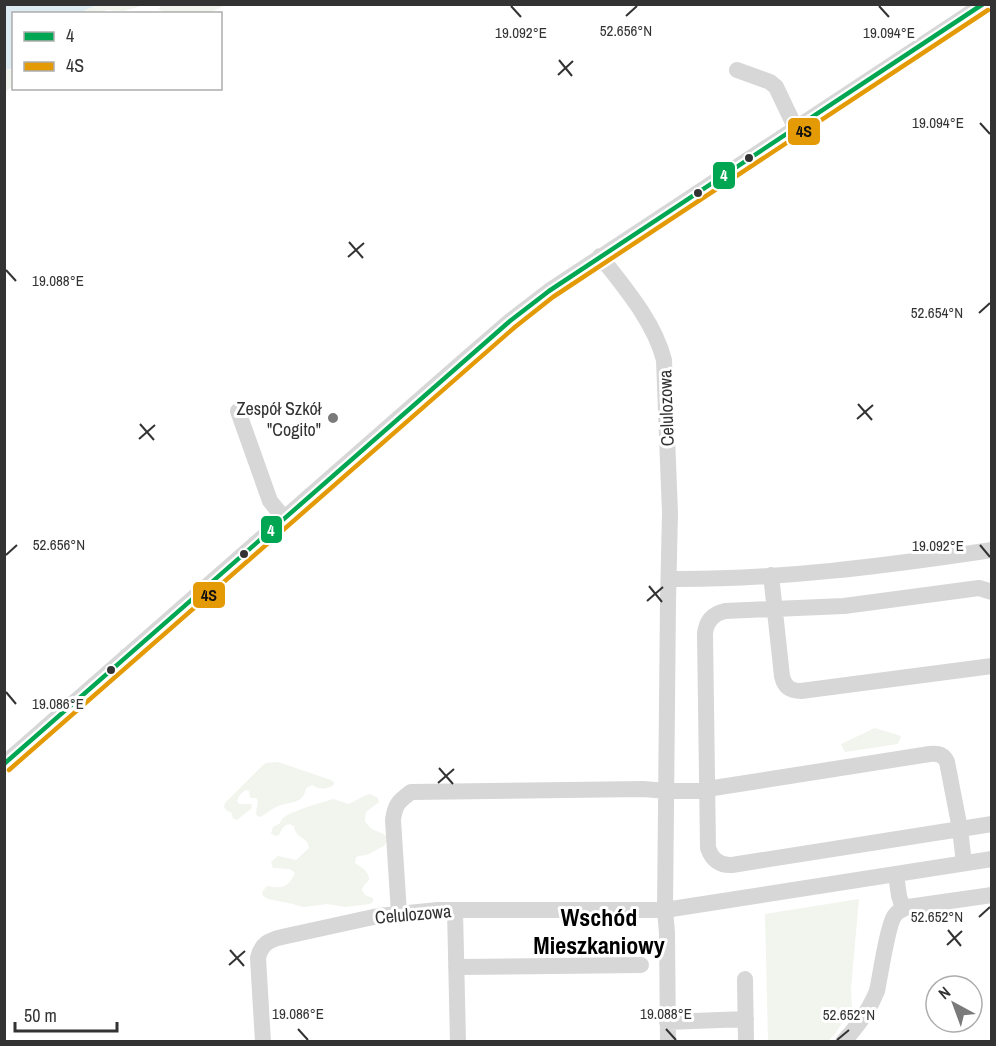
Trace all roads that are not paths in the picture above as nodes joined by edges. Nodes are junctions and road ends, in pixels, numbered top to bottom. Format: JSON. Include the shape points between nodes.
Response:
{"nodes":[{"id":1,"x":984,"y":4,"type":"edge"},
{"id":2,"x":964,"y":10,"type":"edge"},
{"id":3,"x":737,"y":70,"type":"dead end"},
{"id":4,"x":796,"y":129,"type":"junction"},
{"id":5,"x":600,"y":256,"type":"junction"},
{"id":6,"x":238,"y":411,"type":"dead end"},
{"id":7,"x":285,"y":518,"type":"junction"},
{"id":8,"x":992,"y":550,"type":"edge"},
{"id":9,"x":771,"y":575,"type":"junction"},
{"id":10,"x":669,"y":579,"type":"junction"},
{"id":11,"x":992,"y":592,"type":"edge"},
{"id":12,"x":774,"y":609,"type":"junction"},
{"id":13,"x":992,"y":666,"type":"edge"},
{"id":14,"x":4,"y":764,"type":"edge"},
{"id":15,"x":707,"y":790,"type":"junction"},
{"id":16,"x":667,"y":791,"type":"junction"},
{"id":17,"x":992,"y":824,"type":"edge"},
{"id":18,"x":960,"y":829,"type":"junction"},
{"id":19,"x":992,"y":859,"type":"edge"},
{"id":20,"x":964,"y":863,"type":"junction"},
{"id":21,"x":896,"y":874,"type":"junction"},
{"id":22,"x":992,"y":895,"type":"edge"},
{"id":23,"x":903,"y":909,"type":"junction"},
{"id":24,"x":455,"y":910,"type":"junction"},
{"id":25,"x":665,"y":910,"type":"junction"},
{"id":26,"x":399,"y":913,"type":"junction"},
{"id":27,"x":641,"y":965,"type":"dead end"},
{"id":28,"x":456,"y":967,"type":"junction"},
{"id":29,"x":745,"y":979,"type":"dead end"},
{"id":30,"x":746,"y":1019,"type":"junction"},
{"id":31,"x":667,"y":1022,"type":"junction"},
{"id":32,"x":263,"y":1041,"type":"edge"},
{"id":33,"x":458,"y":1041,"type":"edge"},
{"id":34,"x":668,"y":1041,"type":"edge"},
{"id":35,"x":746,"y":1041,"type":"edge"},
{"id":36,"x":843,"y":1041,"type":"edge"}],
"edges":[{"from":1,"to":2,"type":"street"},
{"from":2,"to":4,"type":"street"},
{"from":3,"to":4,"type":"street","via":[[776,87]]},
{"from":4,"to":5,"type":"street"},
{"from":5,"to":7,"type":"street","via":[[526,308]]},
{"from":5,"to":10,"type":"street","name":"Celulozowa","via":[[652,328],[664,360]]},
{"from":6,"to":7,"type":"street","via":[[270,501]]},
{"from":7,"to":14,"type":"street"},
{"from":8,"to":9,"type":"street","via":[[878,566]]},
{"from":9,"to":10,"type":"street"},
{"from":9,"to":12,"type":"street"},
{"from":10,"to":16,"type":"street","name":"Celulozowa"},
{"from":11,"to":12,"type":"street","via":[[979,588],[844,606]]},
{"from":12,"to":13,"type":"street","via":[[783,680],[796,691]]},
{"from":12,"to":15,"type":"street","via":[[720,612],[706,624]]},
{"from":15,"to":16,"type":"street"},
{"from":15,"to":18,"type":"street","via":[[934,753],[947,762]]},
{"from":15,"to":18,"type":"street","via":[[709,852],[718,863],[727,865]]},
{"from":16,"to":25,"type":"street","name":"Celulozowa"},
{"from":16,"to":26,"type":"street","via":[[411,792],[398,802],[393,820]]},
{"from":17,"to":18,"type":"street"},
{"from":18,"to":20,"type":"street"},
{"from":19,"to":20,"type":"street"},
{"from":20,"to":21,"type":"street"},
{"from":21,"to":23,"type":"street"},
{"from":21,"to":25,"type":"street"},
{"from":22,"to":23,"type":"street"},
{"from":23,"to":36,"type":"street","via":[[892,919],[873,1002],[860,1024]]},
{"from":24,"to":25,"type":"street","name":"Celulozowa"},
{"from":24,"to":26,"type":"street","name":"Celulozowa"},
{"from":24,"to":28,"type":"street"},
{"from":25,"to":31,"type":"street","name":"Celulozowa"},
{"from":26,"to":32,"type":"street","name":"Celulozowa","via":[[282,937],[264,945],[258,958]]},
{"from":27,"to":28,"type":"street"},
{"from":28,"to":33,"type":"street"},
{"from":29,"to":30,"type":"street"},
{"from":30,"to":31,"type":"street"},
{"from":30,"to":35,"type":"street"},
{"from":31,"to":34,"type":"street","name":"Celulozowa"}]}
